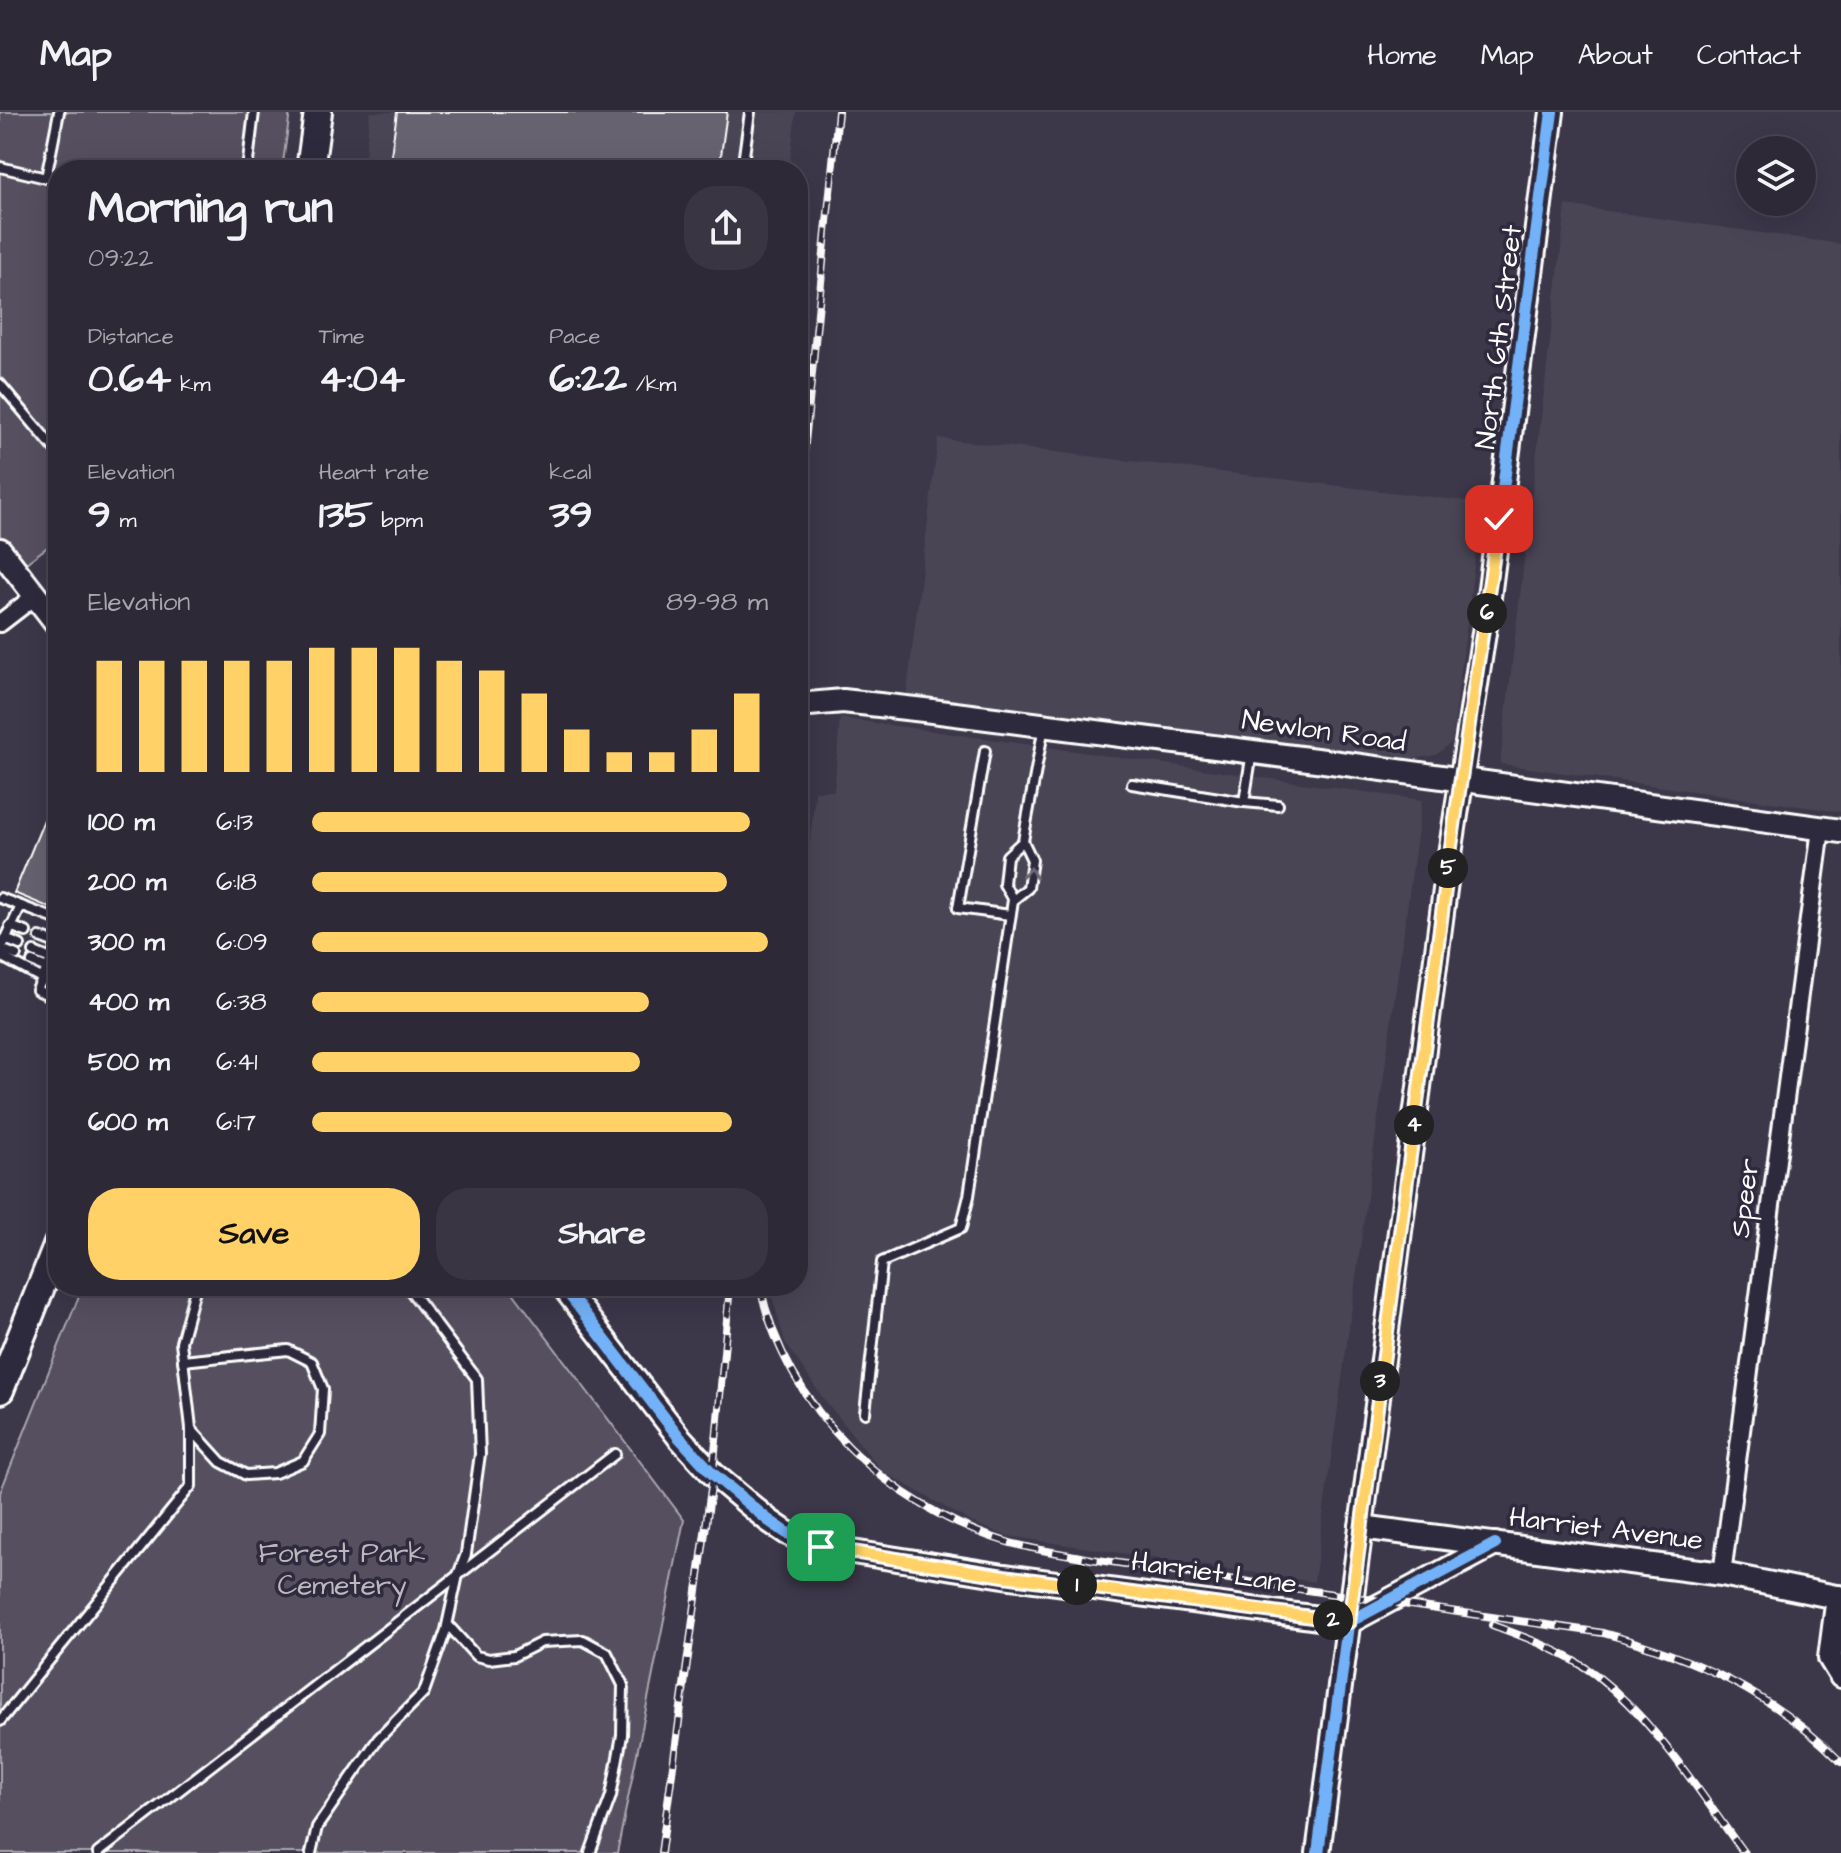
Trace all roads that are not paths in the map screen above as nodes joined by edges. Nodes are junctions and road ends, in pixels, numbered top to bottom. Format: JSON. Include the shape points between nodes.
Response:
{"nodes":[{"id":1,"x":59,"y":112,"type":"edge"},
{"id":2,"x":254,"y":112,"type":"edge"},
{"id":3,"x":318,"y":112,"type":"edge"},
{"id":4,"x":750,"y":112,"type":"edge"},
{"id":5,"x":1552,"y":112,"type":"edge"},
{"id":6,"x":50,"y":160,"type":"edge"},
{"id":7,"x":248,"y":160,"type":"edge"},
{"id":8,"x":311,"y":160,"type":"edge"},
{"id":9,"x":743,"y":160,"type":"edge"},
{"id":10,"x":0,"y":167,"type":"edge"},
{"id":11,"x":48,"y":168,"type":"edge"},
{"id":12,"x":46,"y":178,"type":"joint"},
{"id":13,"x":0,"y":384,"type":"edge"},
{"id":14,"x":48,"y":441,"type":"edge"},
{"id":15,"x":0,"y":550,"type":"edge"},
{"id":16,"x":35,"y":596,"type":"junction"},
{"id":17,"x":48,"y":612,"type":"edge"},
{"id":18,"x":0,"y":623,"type":"edge"},
{"id":19,"x":808,"y":704,"type":"edge"},
{"id":20,"x":1044,"y":725,"type":"junction"},
{"id":21,"x":985,"y":751,"type":"dead end"},
{"id":22,"x":1252,"y":751,"type":"junction"},
{"id":23,"x":1462,"y":780,"type":"junction"},
{"id":24,"x":1132,"y":784,"type":"dead end"},
{"id":25,"x":1244,"y":802,"type":"junction"},
{"id":26,"x":1278,"y":805,"type":"dead end"},
{"id":27,"x":1831,"y":830,"type":"edge"},
{"id":28,"x":1023,"y":841,"type":"junction"},
{"id":29,"x":0,"y":898,"type":"edge"},
{"id":30,"x":1013,"y":900,"type":"junction"},
{"id":31,"x":21,"y":906,"type":"junction"},
{"id":32,"x":1010,"y":915,"type":"junction"},
{"id":33,"x":48,"y":916,"type":"edge"},
{"id":34,"x":10,"y":926,"type":"junction"},
{"id":35,"x":26,"y":932,"type":"dead end"},
{"id":36,"x":40,"y":937,"type":"dead end"},
{"id":37,"x":5,"y":939,"type":"junction"},
{"id":38,"x":48,"y":941,"type":"edge"},
{"id":39,"x":20,"y":945,"type":"dead end"},
{"id":40,"x":1,"y":949,"type":"edge"},
{"id":41,"x":16,"y":955,"type":"dead end"},
{"id":42,"x":33,"y":957,"type":"dead end"},
{"id":43,"x":48,"y":962,"type":"edge"},
{"id":44,"x":48,"y":969,"type":"edge"},
{"id":45,"x":42,"y":979,"type":"junction"},
{"id":46,"x":48,"y":982,"type":"edge"},
{"id":47,"x":48,"y":995,"type":"edge"},
{"id":48,"x":48,"y":1269,"type":"edge"},
{"id":49,"x":193,"y":1296,"type":"edge"},
{"id":50,"x":415,"y":1296,"type":"edge"},
{"id":51,"x":571,"y":1296,"type":"edge"},
{"id":52,"x":183,"y":1361,"type":"junction"},
{"id":53,"x":0,"y":1390,"type":"edge"},
{"id":54,"x":865,"y":1413,"type":"dead end"},
{"id":55,"x":191,"y":1428,"type":"junction"},
{"id":56,"x":615,"y":1454,"type":"dead end"},
{"id":57,"x":1361,"y":1527,"type":"junction"},
{"id":58,"x":1495,"y":1544,"type":"junction"},
{"id":59,"x":1722,"y":1574,"type":"junction"},
{"id":60,"x":458,"y":1575,"type":"junction"},
{"id":61,"x":1840,"y":1598,"type":"edge"},
{"id":62,"x":1349,"y":1622,"type":"junction"},
{"id":63,"x":448,"y":1625,"type":"junction"},
{"id":64,"x":1841,"y":1676,"type":"edge"},
{"id":65,"x":0,"y":1721,"type":"edge"},
{"id":66,"x":98,"y":1853,"type":"edge"},
{"id":67,"x":311,"y":1853,"type":"edge"},
{"id":68,"x":590,"y":1853,"type":"edge"},
{"id":69,"x":1318,"y":1853,"type":"edge"}],
"edges":[{"from":1,"to":6,"type":"lane"},
{"from":2,"to":7,"type":"lane"},
{"from":3,"to":8,"type":"main road"},
{"from":4,"to":9,"type":"lane"},
{"from":5,"to":23,"type":"street","name":"North 6th Street"},
{"from":10,"to":12,"type":"lane"},
{"from":11,"to":12,"type":"lane"},
{"from":13,"to":14,"type":"lane"},
{"from":15,"to":16,"type":"street"},
{"from":16,"to":17,"type":"street"},
{"from":16,"to":18,"type":"street"},
{"from":19,"to":20,"type":"street","name":"Newlon Road","via":[[843,701]]},
{"from":20,"to":22,"type":"street","name":"Newlon Road"},
{"from":20,"to":28,"type":"lane"},
{"from":21,"to":32,"type":"lane","via":[[958,908]]},
{"from":22,"to":23,"type":"street","name":"Newlon Road"},
{"from":22,"to":25,"type":"lane"},
{"from":23,"to":27,"type":"street","name":"Newlon Road"},
{"from":23,"to":57,"type":"street","name":"North 6th Street"},
{"from":24,"to":25,"type":"lane"},
{"from":25,"to":26,"type":"lane"},
{"from":27,"to":59,"type":"street","name":"Speer"},
{"from":28,"to":30,"type":"lane","via":[[1007,856],[1004,884]]},
{"from":30,"to":28,"type":"lane","one_way":true,"via":[[1028,888],[1032,860]]},
{"from":29,"to":31,"type":"lane"},
{"from":30,"to":32,"type":"lane"},
{"from":31,"to":33,"type":"lane"},
{"from":31,"to":34,"type":"lane"},
{"from":32,"to":54,"type":"lane","via":[[961,1228],[882,1262]]},
{"from":34,"to":35,"type":"lane"},
{"from":34,"to":37,"type":"lane"},
{"from":36,"to":38,"type":"lane"},
{"from":37,"to":39,"type":"lane"},
{"from":37,"to":40,"type":"lane"},
{"from":40,"to":41,"type":"lane"},
{"from":40,"to":45,"type":"lane","via":[[4,958]]},
{"from":42,"to":43,"type":"lane"},
{"from":44,"to":45,"type":"lane"},
{"from":45,"to":46,"type":"lane"},
{"from":45,"to":47,"type":"lane","via":[[37,990]]},
{"from":48,"to":53,"type":"main road"},
{"from":49,"to":52,"type":"lane","via":[[181,1342]]},
{"from":50,"to":60,"type":"lane","via":[[477,1379],[480,1454],[466,1554]]},
{"from":51,"to":62,"type":"street","name":"Harriet Lane","via":[[679,1437],[713,1474],[787,1533],[821,1547]]},
{"from":52,"to":55,"type":"lane"},
{"from":52,"to":55,"type":"lane","via":[[288,1350],[312,1362],[323,1389],[320,1434],[303,1461],[275,1473],[246,1475],[221,1462]]},
{"from":55,"to":65,"type":"lane","via":[[191,1486]]},
{"from":56,"to":60,"type":"lane"},
{"from":57,"to":58,"type":"street","name":"Harriet Avenue"},
{"from":57,"to":62,"type":"street","name":"North 6th Street"},
{"from":58,"to":59,"type":"street","name":"Harriet Avenue"},
{"from":58,"to":62,"type":"street"},
{"from":59,"to":61,"type":"street","name":"Harriet Avenue"},
{"from":60,"to":63,"type":"lane"},
{"from":60,"to":66,"type":"lane"},
{"from":61,"to":64,"type":"street","via":[[1830,1658]]},
{"from":62,"to":69,"type":"street","name":"North 6th Street"},
{"from":63,"to":67,"type":"lane","via":[[424,1692],[378,1739],[317,1827]]},
{"from":63,"to":68,"type":"lane","via":[[476,1656],[489,1659],[514,1656],[542,1642],[583,1640],[607,1653],[623,1685],[622,1735],[611,1796]]}]}
